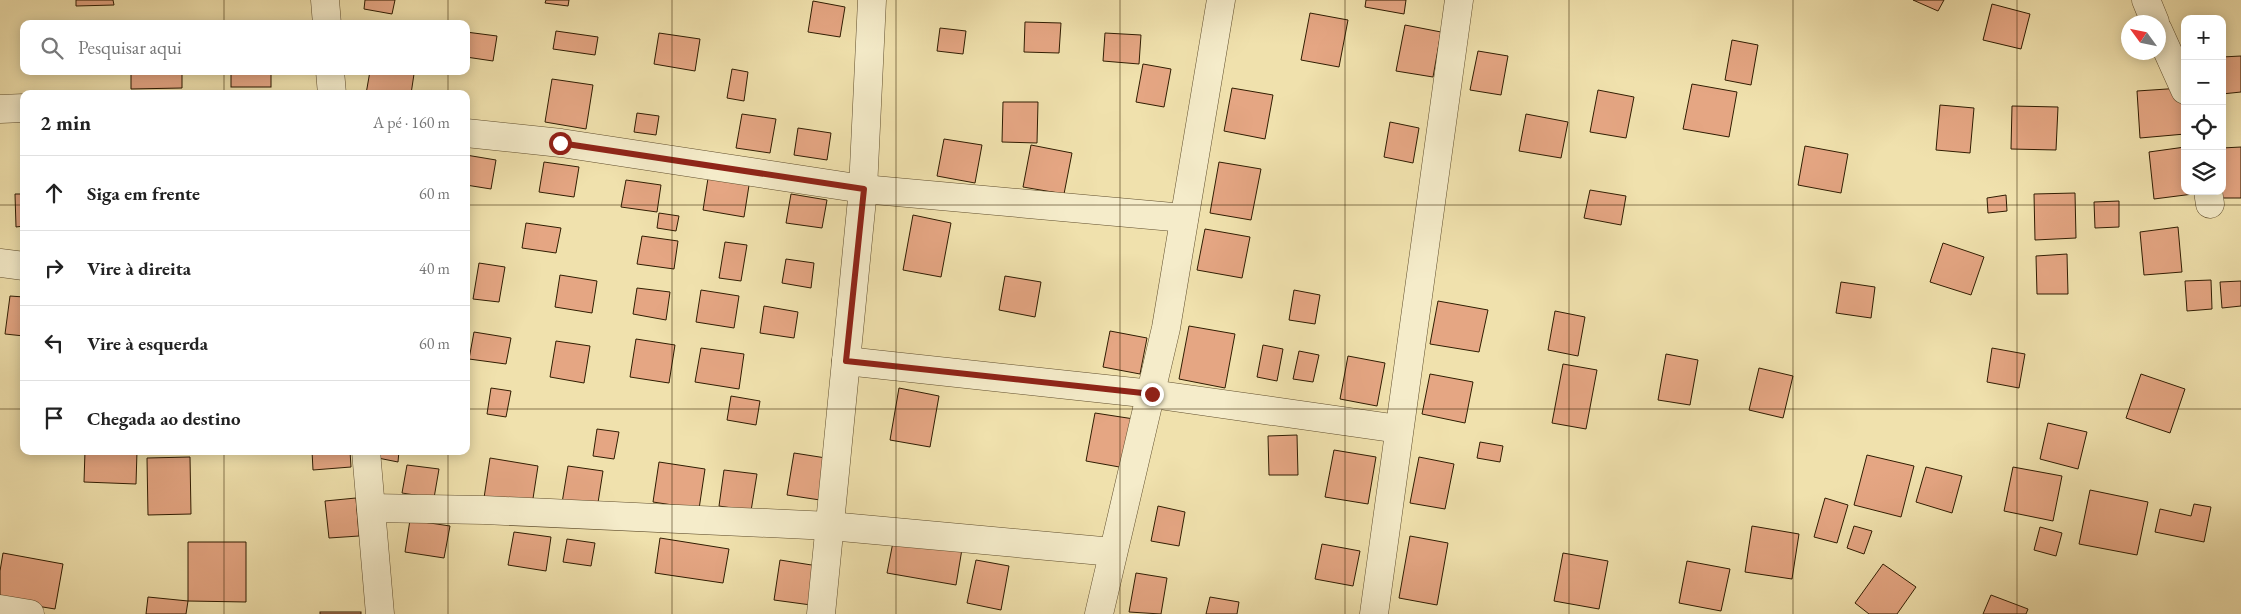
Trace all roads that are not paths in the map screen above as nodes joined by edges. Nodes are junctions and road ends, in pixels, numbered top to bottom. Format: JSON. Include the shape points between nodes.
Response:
{"nodes":[{"id":1,"x":325,"y":0,"type":"edge"},
{"id":2,"x":872,"y":0,"type":"edge"},
{"id":3,"x":1221,"y":0,"type":"edge"},
{"id":4,"x":1459,"y":0,"type":"edge"},
{"id":5,"x":2146,"y":0,"type":"edge"},
{"id":6,"x":2153,"y":15,"type":"edge"},
{"id":7,"x":327,"y":20,"type":"edge"},
{"id":8,"x":2166,"y":48,"type":"edge"},
{"id":9,"x":330,"y":75,"type":"edge"},
{"id":10,"x":2181,"y":81,"type":"edge"},
{"id":11,"x":332,"y":90,"type":"edge"},
{"id":12,"x":20,"y":108,"type":"edge"},
{"id":13,"x":0,"y":109,"type":"edge"},
{"id":14,"x":470,"y":133,"type":"edge"},
{"id":15,"x":864,"y":189,"type":"junction"},
{"id":16,"x":1184,"y":218,"type":"junction"},
{"id":17,"x":0,"y":263,"type":"edge"},
{"id":18,"x":20,"y":266,"type":"edge"},
{"id":19,"x":846,"y":361,"type":"junction"},
{"id":20,"x":1152,"y":394,"type":"junction"},
{"id":21,"x":1399,"y":429,"type":"junction"},
{"id":22,"x":366,"y":455,"type":"edge"},
{"id":23,"x":371,"y":508,"type":"junction"},
{"id":24,"x":830,"y":526,"type":"junction"},
{"id":25,"x":1113,"y":552,"type":"junction"},
{"id":26,"x":0,"y":609,"type":"edge"},
{"id":27,"x":30,"y":614,"type":"edge"},
{"id":28,"x":380,"y":614,"type":"edge"},
{"id":29,"x":821,"y":614,"type":"edge"},
{"id":30,"x":1099,"y":614,"type":"edge"},
{"id":31,"x":1374,"y":614,"type":"edge"}],
"edges":[{"from":1,"to":7,"type":"street"},
{"from":2,"to":15,"type":"street"},
{"from":3,"to":16,"type":"street"},
{"from":4,"to":21,"type":"street"},
{"from":5,"to":6,"type":"street"},
{"from":8,"to":10,"type":"street"},
{"from":9,"to":11,"type":"street"},
{"from":12,"to":13,"type":"street"},
{"from":14,"to":15,"type":"street","via":[[590,147]]},
{"from":15,"to":16,"type":"street"},
{"from":15,"to":19,"type":"street"},
{"from":16,"to":20,"type":"street"},
{"from":17,"to":18,"type":"street"},
{"from":19,"to":20,"type":"street"},
{"from":19,"to":24,"type":"street"},
{"from":20,"to":21,"type":"street"},
{"from":20,"to":25,"type":"street"},
{"from":21,"to":31,"type":"street"},
{"from":22,"to":23,"type":"street"},
{"from":23,"to":24,"type":"street"},
{"from":23,"to":28,"type":"street"},
{"from":24,"to":25,"type":"street"},
{"from":24,"to":29,"type":"street"},
{"from":25,"to":30,"type":"street"},
{"from":26,"to":27,"type":"street"}]}
